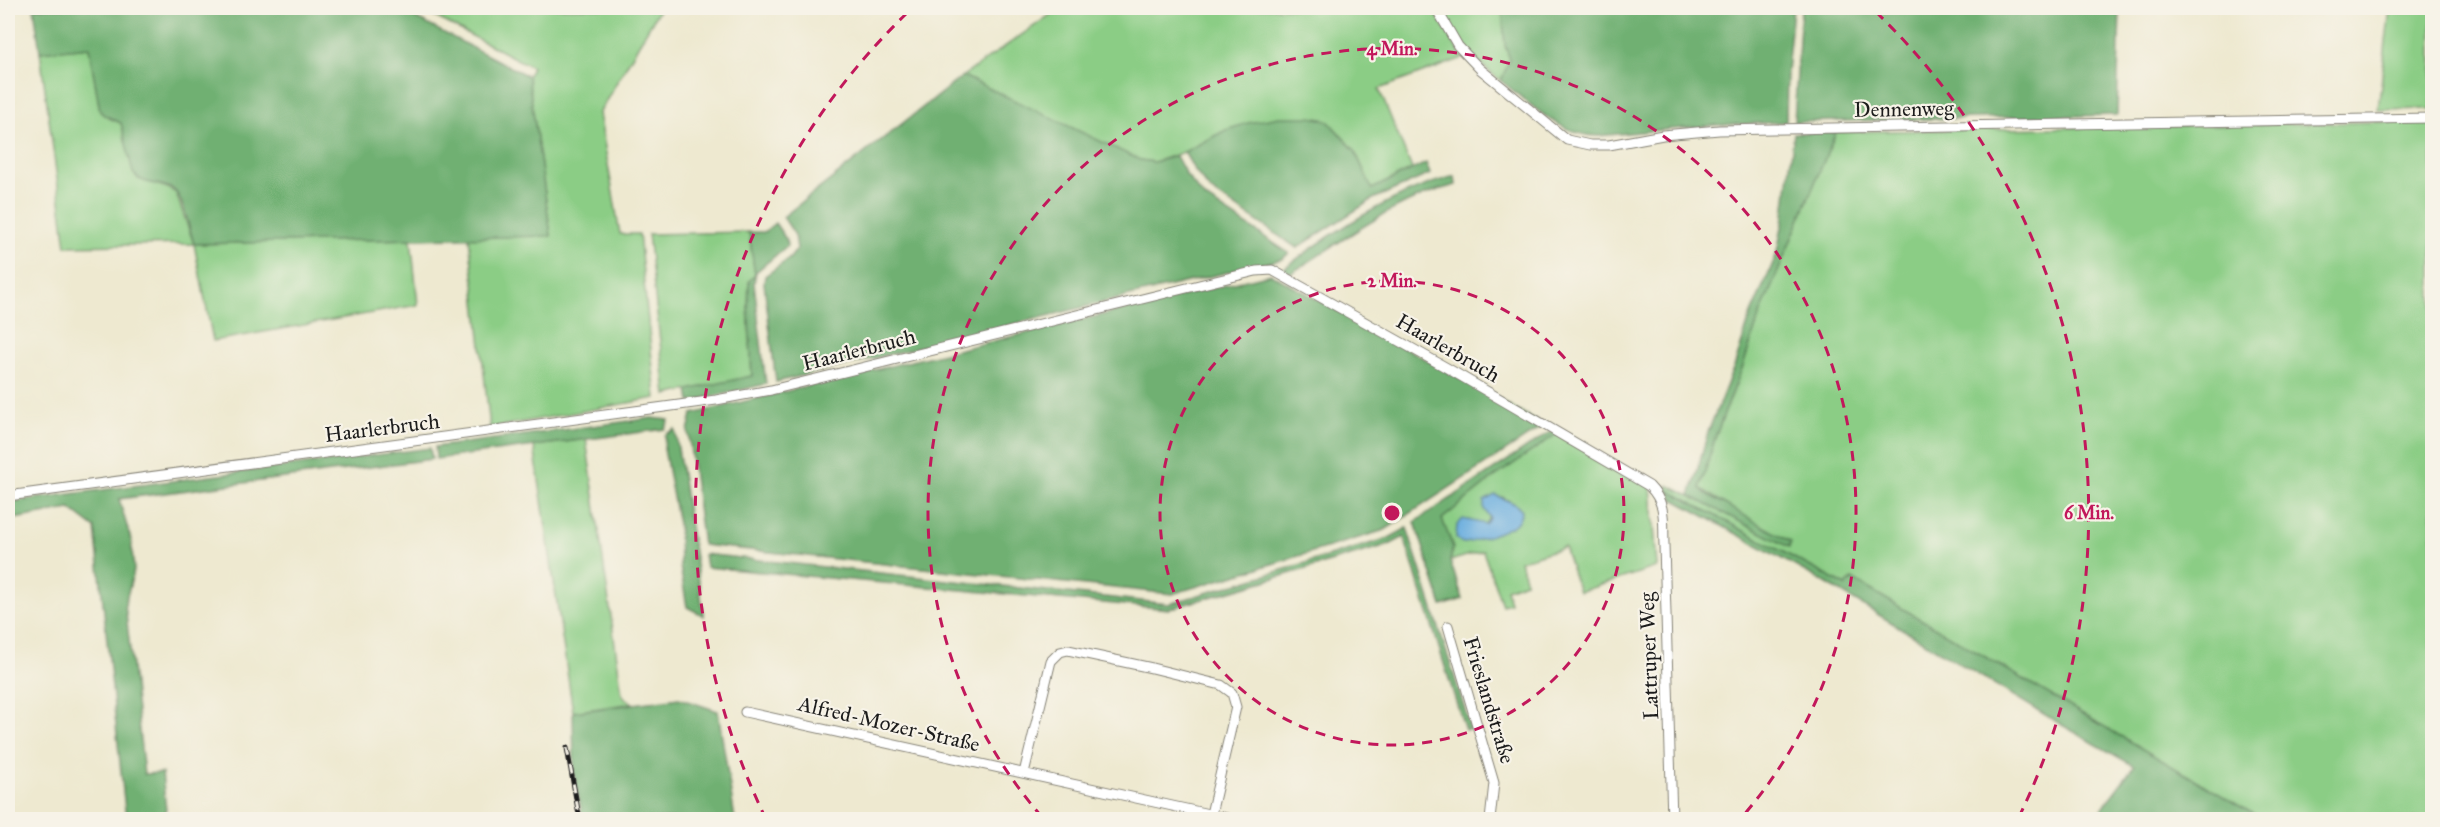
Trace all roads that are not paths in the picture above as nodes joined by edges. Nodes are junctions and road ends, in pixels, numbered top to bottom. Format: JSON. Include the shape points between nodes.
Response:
{"nodes":[{"id":1,"x":1436,"y":8,"type":"edge"},
{"id":2,"x":2433,"y":118,"type":"edge"},
{"id":3,"x":1657,"y":494,"type":"joint"},
{"id":4,"x":8,"y":496,"type":"edge"},
{"id":5,"x":1448,"y":626,"type":"dead end"},
{"id":6,"x":745,"y":712,"type":"dead end"},
{"id":7,"x":1024,"y":773,"type":"junction"},
{"id":8,"x":1211,"y":814,"type":"junction"},
{"id":9,"x":1236,"y":819,"type":"edge"},
{"id":10,"x":1490,"y":819,"type":"edge"},
{"id":11,"x":1672,"y":819,"type":"edge"}],
"edges":[{"from":1,"to":2,"type":"street","name":"Dennenweg","via":[[1458,46],[1480,69],[1561,137],[1590,145],[1719,130]]},
{"from":3,"to":4,"type":"street","name":"Haarlerbruch","via":[[1447,368],[1280,274],[1263,270],[727,398]]},
{"from":3,"to":11,"type":"street","name":"Lattruper Weg","via":[[1663,525]]},
{"from":5,"to":10,"type":"street","name":"Frieslandstraße","via":[[1494,783]]},
{"from":6,"to":7,"type":"street","name":"Alfred-Mozer-Straße"},
{"from":7,"to":8,"type":"street","name":"Alfred-Mozer-Straße"},
{"from":7,"to":8,"type":"street","via":[[1051,661],[1059,652],[1068,650],[1119,660],[1221,685],[1232,693],[1236,707]]},
{"from":8,"to":9,"type":"street","name":"Alfred-Mozer-Straße"}]}
